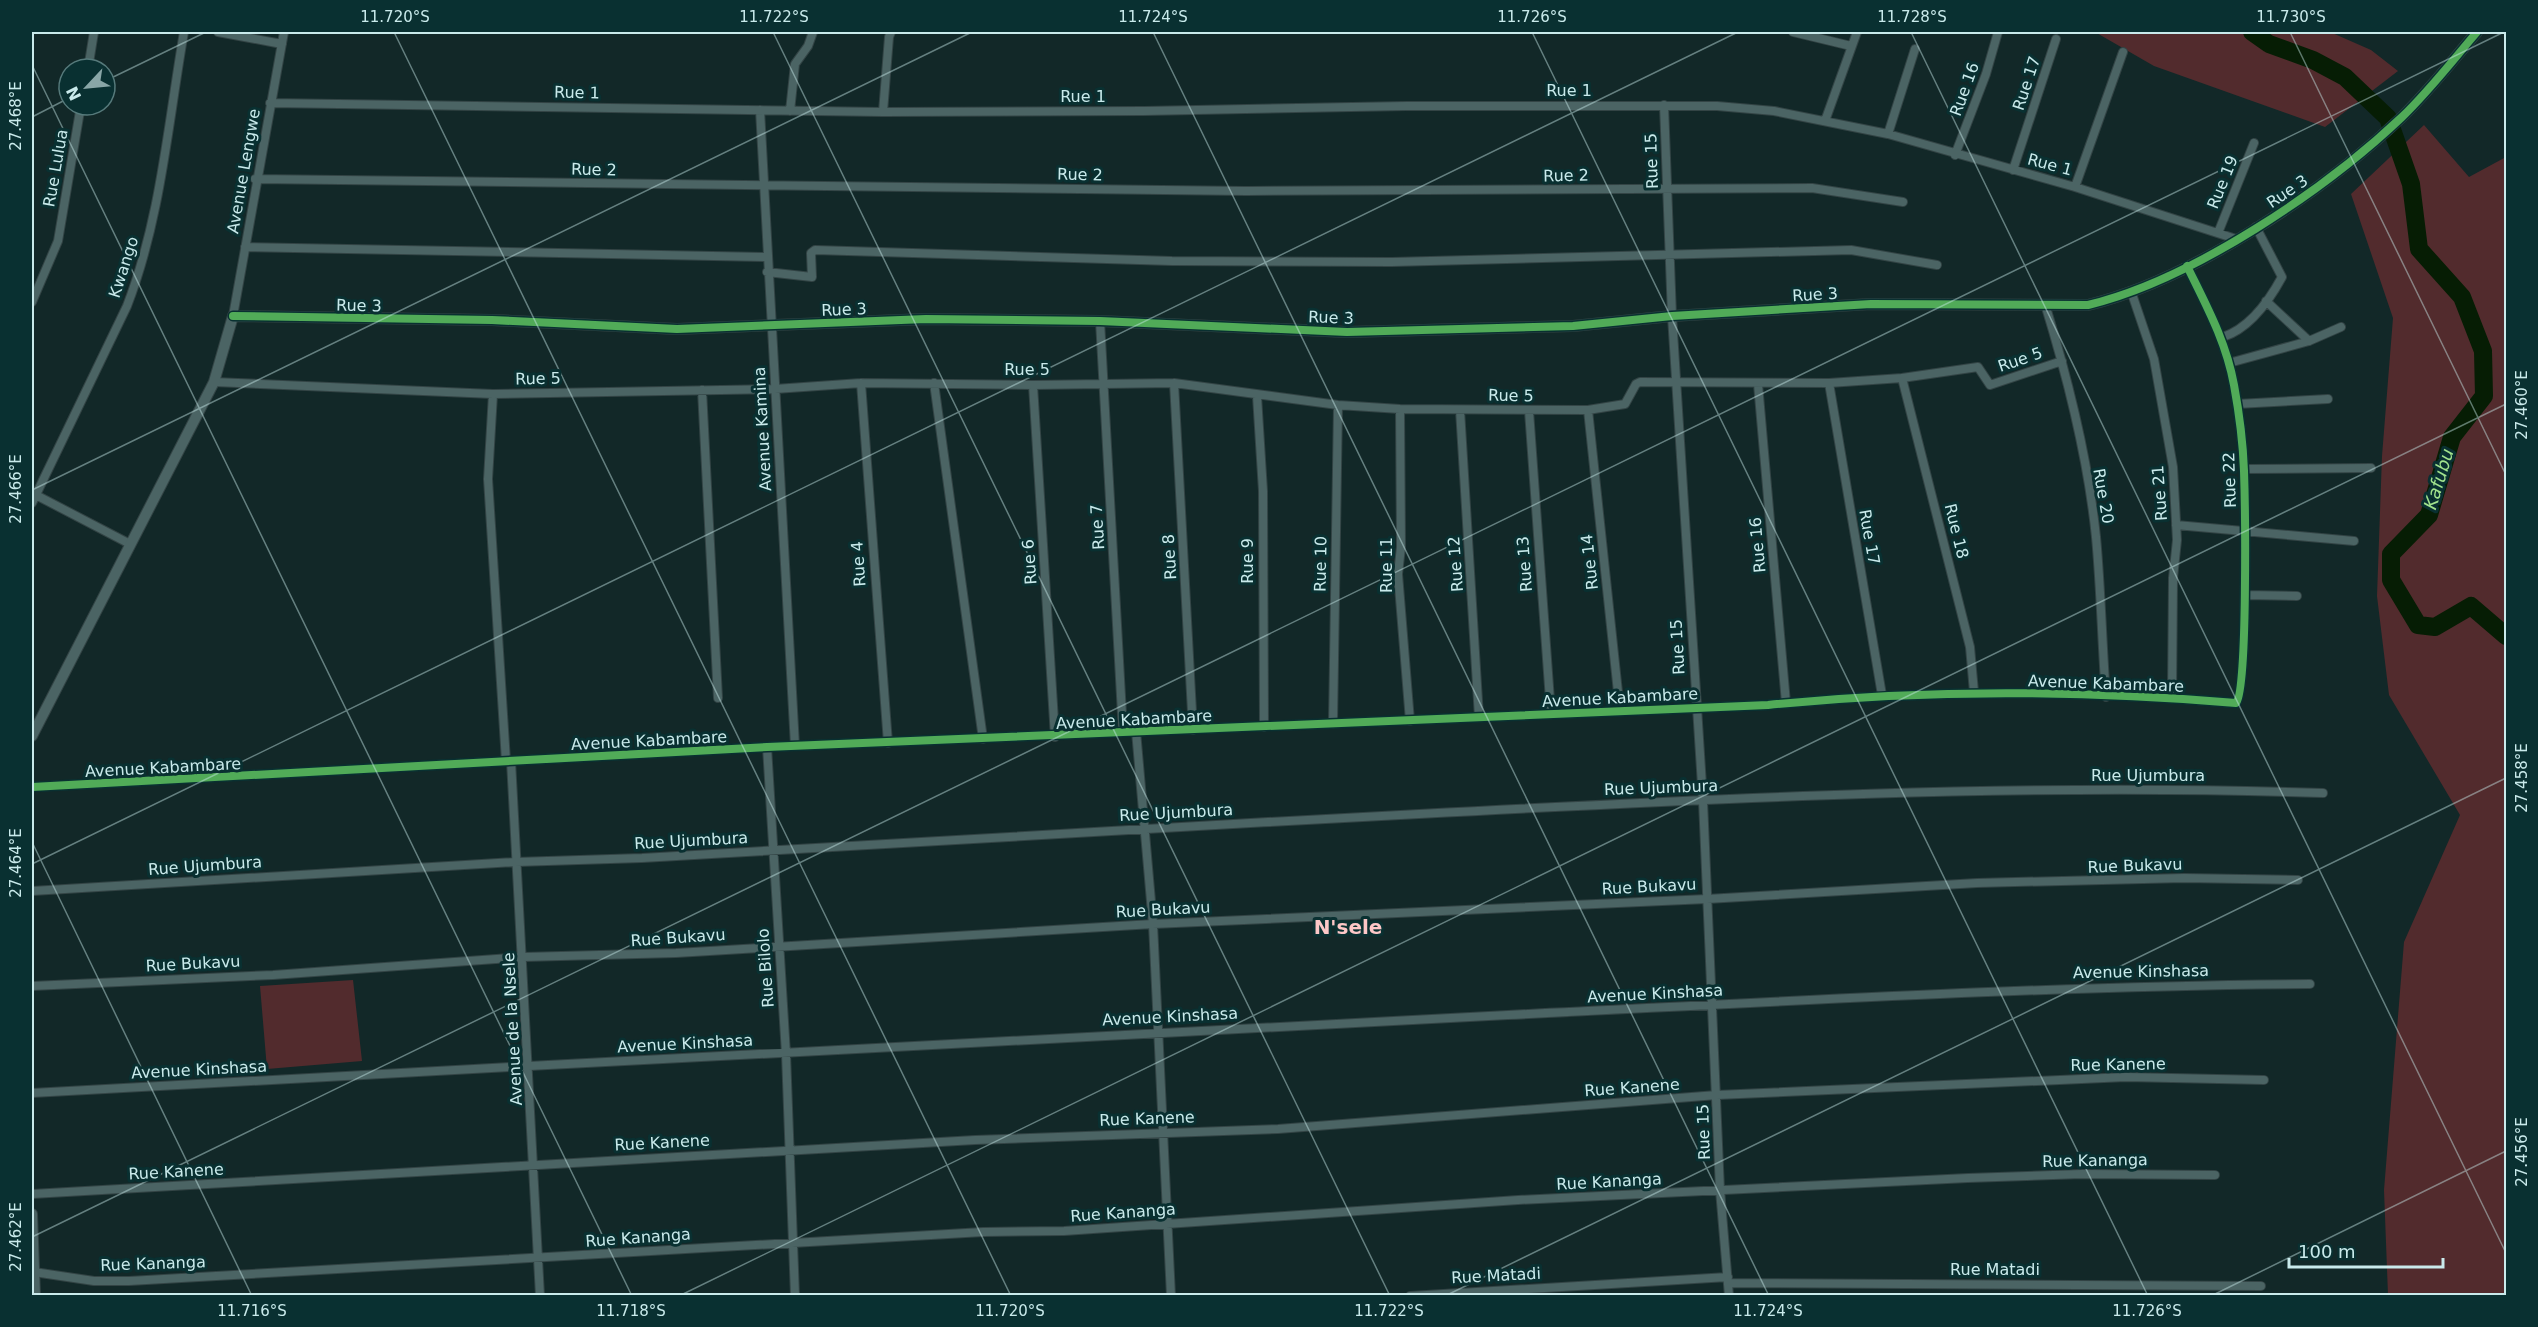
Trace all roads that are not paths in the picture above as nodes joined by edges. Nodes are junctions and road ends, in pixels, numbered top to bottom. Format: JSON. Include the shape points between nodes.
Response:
{"nodes":[{"id":1,"x":94,"y":32,"type":"edge"},
{"id":2,"x":184,"y":32,"type":"edge"},
{"id":3,"x":218,"y":32,"type":"edge"},
{"id":4,"x":284,"y":32,"type":"edge"},
{"id":5,"x":813,"y":32,"type":"edge"},
{"id":6,"x":891,"y":32,"type":"edge"},
{"id":7,"x":1793,"y":32,"type":"edge"},
{"id":8,"x":1857,"y":32,"type":"edge"},
{"id":9,"x":1998,"y":32,"type":"edge"},
{"id":10,"x":2477,"y":32,"type":"edge"},
{"id":11,"x":2056,"y":39,"type":"dead end"},
{"id":12,"x":282,"y":44,"type":"junction"},
{"id":13,"x":1851,"y":46,"type":"junction"},
{"id":14,"x":1915,"y":49,"type":"dead end"},
{"id":15,"x":2122,"y":52,"type":"dead end"},
{"id":16,"x":90,"y":57,"type":"edge"},
{"id":17,"x":270,"y":103,"type":"junction"},
{"id":18,"x":1664,"y":105,"type":"junction"},
{"id":19,"x":760,"y":110,"type":"junction"},
{"id":20,"x":790,"y":111,"type":"junction"},
{"id":21,"x":883,"y":112,"type":"junction"},
{"id":22,"x":79,"y":117,"type":"edge"},
{"id":23,"x":1825,"y":121,"type":"junction"},
{"id":24,"x":1888,"y":134,"type":"junction"},
{"id":25,"x":2254,"y":143,"type":"dead end"},
{"id":26,"x":1955,"y":155,"type":"junction"},
{"id":27,"x":2013,"y":170,"type":"junction"},
{"id":28,"x":255,"y":179,"type":"junction"},
{"id":29,"x":762,"y":186,"type":"junction"},
{"id":30,"x":2075,"y":187,"type":"junction"},
{"id":31,"x":1666,"y":189,"type":"junction"},
{"id":32,"x":1903,"y":202,"type":"dead end"},
{"id":33,"x":2256,"y":227,"type":"junction"},
{"id":34,"x":2218,"y":233,"type":"junction"},
{"id":35,"x":2236,"y":239,"type":"junction"},
{"id":36,"x":245,"y":247,"type":"junction"},
{"id":37,"x":766,"y":257,"type":"junction"},
{"id":38,"x":1670,"y":257,"type":"junction"},
{"id":39,"x":1937,"y":265,"type":"dead end"},
{"id":40,"x":2187,"y":266,"type":"junction"},
{"id":41,"x":767,"y":272,"type":"junction"},
{"id":42,"x":2131,"y":291,"type":"junction"},
{"id":43,"x":2266,"y":301,"type":"junction"},
{"id":44,"x":32,"y":302,"type":"edge"},
{"id":45,"x":2045,"y":304,"type":"junction"},
{"id":46,"x":233,"y":316,"type":"junction"},
{"id":47,"x":1672,"y":316,"type":"junction"},
{"id":48,"x":1100,"y":321,"type":"junction"},
{"id":49,"x":771,"y":326,"type":"junction"},
{"id":50,"x":2341,"y":327,"type":"dead end"},
{"id":51,"x":2223,"y":337,"type":"junction"},
{"id":52,"x":2309,"y":341,"type":"junction"},
{"id":53,"x":2062,"y":360,"type":"junction"},
{"id":54,"x":2229,"y":363,"type":"junction"},
{"id":55,"x":1902,"y":378,"type":"junction"},
{"id":56,"x":1676,"y":380,"type":"junction"},
{"id":57,"x":214,"y":382,"type":"junction"},
{"id":58,"x":861,"y":383,"type":"junction"},
{"id":59,"x":934,"y":383,"type":"junction"},
{"id":60,"x":1174,"y":383,"type":"junction"},
{"id":61,"x":1829,"y":383,"type":"junction"},
{"id":62,"x":1105,"y":384,"type":"junction"},
{"id":63,"x":1758,"y":384,"type":"junction"},
{"id":64,"x":1033,"y":385,"type":"junction"},
{"id":65,"x":775,"y":389,"type":"junction"},
{"id":66,"x":702,"y":390,"type":"junction"},
{"id":67,"x":493,"y":394,"type":"junction"},
{"id":68,"x":1257,"y":396,"type":"junction"},
{"id":69,"x":2328,"y":399,"type":"dead end"},
{"id":70,"x":2237,"y":404,"type":"junction"},
{"id":71,"x":1338,"y":405,"type":"junction"},
{"id":72,"x":1400,"y":409,"type":"junction"},
{"id":73,"x":1460,"y":410,"type":"junction"},
{"id":74,"x":1588,"y":410,"type":"junction"},
{"id":75,"x":1529,"y":411,"type":"junction"},
{"id":76,"x":2371,"y":468,"type":"dead end"},
{"id":77,"x":2244,"y":469,"type":"junction"},
{"id":78,"x":33,"y":497,"type":"edge"},
{"id":79,"x":2176,"y":525,"type":"junction"},
{"id":80,"x":2244,"y":530,"type":"junction"},
{"id":81,"x":2354,"y":541,"type":"dead end"},
{"id":82,"x":130,"y":544,"type":"junction"},
{"id":83,"x":2245,"y":595,"type":"junction"},
{"id":84,"x":2297,"y":596,"type":"dead end"},
{"id":85,"x":1974,"y":692,"type":"junction"},
{"id":86,"x":1882,"y":695,"type":"junction"},
{"id":87,"x":2106,"y":697,"type":"junction"},
{"id":88,"x":718,"y":698,"type":"dead end"},
{"id":89,"x":2172,"y":698,"type":"junction"},
{"id":90,"x":2238,"y":702,"type":"joint"},
{"id":91,"x":1786,"y":703,"type":"junction"},
{"id":92,"x":1695,"y":708,"type":"junction"},
{"id":93,"x":1620,"y":711,"type":"junction"},
{"id":94,"x":1551,"y":714,"type":"junction"},
{"id":95,"x":1479,"y":717,"type":"junction"},
{"id":96,"x":1410,"y":721,"type":"junction"},
{"id":97,"x":1333,"y":724,"type":"junction"},
{"id":98,"x":1264,"y":727,"type":"junction"},
{"id":99,"x":1193,"y":730,"type":"junction"},
{"id":100,"x":1136,"y":731,"type":"junction"},
{"id":101,"x":1123,"y":732,"type":"junction"},
{"id":102,"x":32,"y":736,"type":"edge"},
{"id":103,"x":1055,"y":737,"type":"junction"},
{"id":104,"x":983,"y":740,"type":"junction"},
{"id":105,"x":888,"y":743,"type":"junction"},
{"id":106,"x":766,"y":747,"type":"junction"},
{"id":107,"x":795,"y":747,"type":"junction"},
{"id":108,"x":509,"y":761,"type":"junction"},
{"id":109,"x":32,"y":787,"type":"edge"},
{"id":110,"x":2323,"y":793,"type":"dead end"},
{"id":111,"x":1703,"y":801,"type":"junction"},
{"id":112,"x":1144,"y":829,"type":"junction"},
{"id":113,"x":775,"y":850,"type":"junction"},
{"id":114,"x":516,"y":862,"type":"junction"},
{"id":115,"x":2298,"y":880,"type":"dead end"},
{"id":116,"x":32,"y":891,"type":"edge"},
{"id":117,"x":1707,"y":899,"type":"junction"},
{"id":118,"x":1154,"y":924,"type":"junction"},
{"id":119,"x":778,"y":945,"type":"junction"},
{"id":120,"x":523,"y":957,"type":"junction"},
{"id":121,"x":2310,"y":984,"type":"dead end"},
{"id":122,"x":32,"y":986,"type":"edge"},
{"id":123,"x":1712,"y":1005,"type":"junction"},
{"id":124,"x":1158,"y":1031,"type":"junction"},
{"id":125,"x":786,"y":1054,"type":"junction"},
{"id":126,"x":530,"y":1065,"type":"junction"},
{"id":127,"x":2264,"y":1080,"type":"dead end"},
{"id":128,"x":32,"y":1093,"type":"edge"},
{"id":129,"x":1718,"y":1095,"type":"junction"},
{"id":130,"x":1162,"y":1132,"type":"junction"},
{"id":131,"x":790,"y":1151,"type":"junction"},
{"id":132,"x":533,"y":1164,"type":"junction"},
{"id":133,"x":2215,"y":1175,"type":"dead end"},
{"id":134,"x":1720,"y":1190,"type":"junction"},
{"id":135,"x":32,"y":1194,"type":"edge"},
{"id":136,"x":32,"y":1214,"type":"edge"},
{"id":137,"x":1167,"y":1223,"type":"junction"},
{"id":138,"x":794,"y":1243,"type":"junction"},
{"id":139,"x":538,"y":1258,"type":"junction"},
{"id":140,"x":34,"y":1272,"type":"junction"},
{"id":141,"x":1728,"y":1280,"type":"junction"},
{"id":142,"x":2261,"y":1286,"type":"dead end"},
{"id":143,"x":35,"y":1296,"type":"edge"},
{"id":144,"x":540,"y":1296,"type":"edge"},
{"id":145,"x":795,"y":1296,"type":"edge"},
{"id":146,"x":1171,"y":1296,"type":"edge"},
{"id":147,"x":1410,"y":1296,"type":"edge"},
{"id":148,"x":1729,"y":1296,"type":"edge"}],
"edges":[{"from":1,"to":16,"type":"street"},
{"from":2,"to":78,"type":"street","name":"Kwango","via":[[158,197],[139,275]]},
{"from":3,"to":12,"type":"street"},
{"from":4,"to":12,"type":"street","name":"Avenue Lengwe"},
{"from":5,"to":20,"type":"street","via":[[795,64]]},
{"from":6,"to":21,"type":"street"},
{"from":7,"to":13,"type":"street"},
{"from":8,"to":13,"type":"street"},
{"from":9,"to":26,"type":"street","name":"Rue 16"},
{"from":10,"to":33,"type":"street","name":"Rue 3","via":[[2404,115],[2297,201]]},
{"from":11,"to":27,"type":"street","name":"Rue 17"},
{"from":12,"to":17,"type":"street","name":"Avenue Lengwe"},
{"from":13,"to":23,"type":"street"},
{"from":14,"to":24,"type":"street"},
{"from":15,"to":30,"type":"street"},
{"from":17,"to":19,"type":"street","name":"Rue 1"},
{"from":17,"to":28,"type":"street","name":"Avenue Lengwe"},
{"from":18,"to":21,"type":"street","name":"Rue 1"},
{"from":18,"to":23,"type":"street","name":"Rue 1","via":[[1774,111]]},
{"from":18,"to":31,"type":"street","name":"Rue 15"},
{"from":19,"to":20,"type":"street","name":"Rue 1"},
{"from":19,"to":29,"type":"street","name":"Avenue Kamina"},
{"from":20,"to":21,"type":"street","name":"Rue 1"},
{"from":22,"to":44,"type":"street","name":"Rue Lulua","via":[[58,241]]},
{"from":23,"to":24,"type":"street","name":"Rue 1"},
{"from":24,"to":26,"type":"street","name":"Rue 1"},
{"from":25,"to":34,"type":"street","name":"Rue 19"},
{"from":26,"to":27,"type":"street","name":"Rue 1"},
{"from":27,"to":30,"type":"street","name":"Rue 1"},
{"from":28,"to":29,"type":"street","name":"Rue 2"},
{"from":28,"to":36,"type":"street","name":"Avenue Lengwe"},
{"from":29,"to":31,"type":"street","name":"Rue 2","via":[[1258,191]]},
{"from":29,"to":37,"type":"street","name":"Avenue Kamina"},
{"from":30,"to":34,"type":"street","name":"Rue 1"},
{"from":31,"to":32,"type":"street","name":"Rue 2","via":[[1812,188]]},
{"from":31,"to":38,"type":"street","name":"Rue 15"},
{"from":33,"to":35,"type":"street","name":"Rue 3"},
{"from":33,"to":43,"type":"street","via":[[2282,276]]},
{"from":34,"to":35,"type":"street","name":"Rue 1"},
{"from":35,"to":40,"type":"street","name":"Rue 3"},
{"from":36,"to":37,"type":"street"},
{"from":36,"to":46,"type":"street","name":"Avenue Lengwe"},
{"from":37,"to":41,"type":"street","name":"Avenue Kamina"},
{"from":38,"to":39,"type":"street","via":[[1851,250]]},
{"from":38,"to":41,"type":"street","via":[[1477,262],[1184,261],[815,250],[812,277]]},
{"from":38,"to":47,"type":"street","name":"Rue 15"},
{"from":40,"to":42,"type":"street","name":"Rue 3"},
{"from":40,"to":51,"type":"street","name":"Rue 22"},
{"from":41,"to":49,"type":"street","name":"Avenue Kamina"},
{"from":42,"to":45,"type":"street","name":"Rue 3","via":[[2088,304]]},
{"from":42,"to":79,"type":"street","name":"Rue 21","via":[[2154,359],[2166,414]]},
{"from":43,"to":51,"type":"street","via":[[2241,328]]},
{"from":43,"to":52,"type":"street"},
{"from":45,"to":47,"type":"street","name":"Rue 3","via":[[1870,304]]},
{"from":45,"to":53,"type":"street","name":"Rue 20"},
{"from":46,"to":49,"type":"street","name":"Rue 3","via":[[492,320],[678,329]]},
{"from":46,"to":57,"type":"street"},
{"from":47,"to":48,"type":"street","name":"Rue 3","via":[[1572,326],[1347,332]]},
{"from":47,"to":56,"type":"street","name":"Rue 15"},
{"from":48,"to":49,"type":"street","name":"Rue 3","via":[[926,319]]},
{"from":48,"to":62,"type":"street","name":"Rue 7"},
{"from":49,"to":65,"type":"street","name":"Avenue Kamina"},
{"from":50,"to":52,"type":"street"},
{"from":51,"to":54,"type":"street","name":"Rue 22"},
{"from":52,"to":54,"type":"street"},
{"from":53,"to":55,"type":"street","name":"Rue 5","via":[[1990,385],[1978,367]]},
{"from":53,"to":87,"type":"street","name":"Rue 20","via":[[2096,536]]},
{"from":54,"to":70,"type":"street","name":"Rue 22"},
{"from":55,"to":61,"type":"street","name":"Rue 5"},
{"from":55,"to":85,"type":"street","name":"Rue 18","via":[[1970,647]]},
{"from":56,"to":63,"type":"street","name":"Rue 5"},
{"from":56,"to":74,"type":"street","name":"Rue 5","via":[[1640,382],[1625,404]]},
{"from":56,"to":92,"type":"street","name":"Rue 15"},
{"from":57,"to":67,"type":"street","name":"Rue 5"},
{"from":57,"to":82,"type":"street"},
{"from":58,"to":59,"type":"street","name":"Rue 5"},
{"from":58,"to":65,"type":"street","name":"Rue 5"},
{"from":58,"to":105,"type":"street","name":"Rue 4"},
{"from":59,"to":64,"type":"street","name":"Rue 5"},
{"from":59,"to":104,"type":"street"},
{"from":60,"to":62,"type":"street","name":"Rue 5"},
{"from":60,"to":68,"type":"street","name":"Rue 5","via":[[1213,386]]},
{"from":60,"to":99,"type":"street","name":"Rue 8"},
{"from":61,"to":63,"type":"street","name":"Rue 5"},
{"from":61,"to":86,"type":"street","name":"Rue 17"},
{"from":62,"to":64,"type":"street","name":"Rue 5"},
{"from":62,"to":101,"type":"street","name":"Rue 7"},
{"from":63,"to":91,"type":"street","name":"Rue 16"},
{"from":64,"to":103,"type":"street","name":"Rue 6"},
{"from":65,"to":66,"type":"street","name":"Rue 5"},
{"from":65,"to":107,"type":"street","name":"Avenue Kamina"},
{"from":66,"to":67,"type":"street","name":"Rue 5"},
{"from":66,"to":88,"type":"street"},
{"from":67,"to":108,"type":"street","name":"Avenue de la Nsele","via":[[488,479]]},
{"from":68,"to":71,"type":"street","name":"Rue 5"},
{"from":68,"to":98,"type":"street","name":"Rue 9","via":[[1263,491]]},
{"from":69,"to":70,"type":"street"},
{"from":70,"to":77,"type":"street","name":"Rue 22"},
{"from":71,"to":72,"type":"street","name":"Rue 5"},
{"from":71,"to":97,"type":"street","name":"Rue 10"},
{"from":72,"to":73,"type":"street","name":"Rue 5"},
{"from":72,"to":96,"type":"street","name":"Rue 11","via":[[1398,574]]},
{"from":73,"to":75,"type":"street","name":"Rue 5"},
{"from":73,"to":95,"type":"street","name":"Rue 12"},
{"from":74,"to":75,"type":"street","name":"Rue 5"},
{"from":74,"to":93,"type":"street","name":"Rue 14"},
{"from":75,"to":94,"type":"street","name":"Rue 13"},
{"from":76,"to":77,"type":"street"},
{"from":77,"to":80,"type":"street","name":"Rue 22"},
{"from":78,"to":82,"type":"street"},
{"from":79,"to":80,"type":"street"},
{"from":79,"to":89,"type":"street","name":"Rue 21"},
{"from":80,"to":81,"type":"street"},
{"from":80,"to":83,"type":"street","name":"Rue 22"},
{"from":82,"to":102,"type":"street"},
{"from":83,"to":84,"type":"street"},
{"from":83,"to":90,"type":"street","name":"Rue 22"},
{"from":85,"to":86,"type":"street","name":"Avenue Kabambare"},
{"from":85,"to":87,"type":"street","name":"Avenue Kabambare"},
{"from":86,"to":91,"type":"street","name":"Avenue Kabambare"},
{"from":87,"to":89,"type":"street","name":"Avenue Kabambare"},
{"from":89,"to":90,"type":"street","name":"Avenue Kabambare"},
{"from":91,"to":92,"type":"street","name":"Avenue Kabambare"},
{"from":92,"to":93,"type":"street","name":"Avenue Kabambare"},
{"from":92,"to":111,"type":"street","name":"Rue 15"},
{"from":93,"to":94,"type":"street","name":"Avenue Kabambare"},
{"from":94,"to":95,"type":"street","name":"Avenue Kabambare"},
{"from":95,"to":96,"type":"street","name":"Avenue Kabambare"},
{"from":96,"to":97,"type":"street","name":"Avenue Kabambare"},
{"from":97,"to":98,"type":"street","name":"Avenue Kabambare"},
{"from":98,"to":99,"type":"street","name":"Avenue Kabambare"},
{"from":99,"to":100,"type":"street","name":"Avenue Kabambare"},
{"from":100,"to":101,"type":"street","name":"Avenue Kabambare"},
{"from":100,"to":112,"type":"street"},
{"from":101,"to":103,"type":"street","name":"Avenue Kabambare"},
{"from":103,"to":104,"type":"street","name":"Avenue Kabambare"},
{"from":104,"to":105,"type":"street","name":"Avenue Kabambare"},
{"from":105,"to":107,"type":"street","name":"Avenue Kabambare"},
{"from":106,"to":107,"type":"street","name":"Avenue Kabambare"},
{"from":106,"to":108,"type":"street","name":"Avenue Kabambare"},
{"from":106,"to":113,"type":"street","name":"Rue Bilolo"},
{"from":108,"to":109,"type":"street","name":"Avenue Kabambare"},
{"from":108,"to":114,"type":"street","name":"Avenue de la Nsele"},
{"from":110,"to":111,"type":"street","name":"Rue Ujumbura","via":[[1984,790]]},
{"from":111,"to":112,"type":"street","name":"Rue Ujumbura"},
{"from":111,"to":117,"type":"street","name":"Rue 15"},
{"from":112,"to":113,"type":"street","name":"Rue Ujumbura"},
{"from":112,"to":118,"type":"street"},
{"from":113,"to":114,"type":"street","name":"Rue Ujumbura"},
{"from":113,"to":119,"type":"street","name":"Rue Bilolo"},
{"from":114,"to":116,"type":"street","name":"Rue Ujumbura"},
{"from":114,"to":120,"type":"street","name":"Avenue de la Nsele"},
{"from":115,"to":117,"type":"street","name":"Rue Bukavu","via":[[2184,878],[1977,883]]},
{"from":117,"to":118,"type":"street","name":"Rue Bukavu"},
{"from":117,"to":123,"type":"street","name":"Rue 15"},
{"from":118,"to":119,"type":"street","name":"Rue Bukavu"},
{"from":118,"to":124,"type":"street"},
{"from":119,"to":120,"type":"street","name":"Rue Bukavu","via":[[676,953]]},
{"from":119,"to":125,"type":"street","name":"Rue Bilolo"},
{"from":120,"to":122,"type":"street","name":"Rue Bukavu","via":[[273,975]]},
{"from":120,"to":126,"type":"street","name":"Avenue de la Nsele"},
{"from":121,"to":123,"type":"street","name":"Avenue Kinshasa","via":[[2140,985]]},
{"from":123,"to":124,"type":"street","name":"Avenue Kinshasa"},
{"from":123,"to":129,"type":"street","name":"Rue 15"},
{"from":124,"to":125,"type":"street","name":"Avenue Kinshasa"},
{"from":124,"to":130,"type":"street"},
{"from":125,"to":126,"type":"street","name":"Avenue Kinshasa"},
{"from":125,"to":131,"type":"street","name":"Rue Bilolo"},
{"from":126,"to":128,"type":"street","name":"Avenue Kinshasa"},
{"from":126,"to":132,"type":"street","name":"Avenue de la Nsele"},
{"from":127,"to":129,"type":"street","name":"Rue Kanene","via":[[2126,1077]]},
{"from":129,"to":130,"type":"street","name":"Rue Kanene","via":[[1278,1129]]},
{"from":129,"to":134,"type":"street","name":"Rue 15"},
{"from":130,"to":131,"type":"street","name":"Rue Kanene"},
{"from":130,"to":137,"type":"street"},
{"from":131,"to":132,"type":"street","name":"Rue Kanene"},
{"from":131,"to":138,"type":"street","name":"Rue Bilolo"},
{"from":132,"to":135,"type":"street","name":"Rue Kanene"},
{"from":132,"to":139,"type":"street","name":"Avenue de la Nsele"},
{"from":133,"to":134,"type":"street","name":"Rue Kananga","via":[[2082,1174]]},
{"from":134,"to":137,"type":"street","name":"Rue Kananga"},
{"from":134,"to":141,"type":"street","name":"Rue 15"},
{"from":136,"to":140,"type":"street"},
{"from":137,"to":138,"type":"street","name":"Rue Kananga"},
{"from":137,"to":146,"type":"street"},
{"from":138,"to":139,"type":"street","name":"Rue Kananga"},
{"from":138,"to":145,"type":"street","name":"Rue Bilolo"},
{"from":139,"to":140,"type":"street","name":"Rue Kananga","via":[[129,1281],[94,1281]]},
{"from":139,"to":144,"type":"street","name":"Avenue de la Nsele"},
{"from":140,"to":143,"type":"street"},
{"from":141,"to":142,"type":"street","name":"Rue Matadi"},
{"from":141,"to":147,"type":"street","name":"Rue Matadi"},
{"from":141,"to":148,"type":"street","name":"Rue 15"}]}
